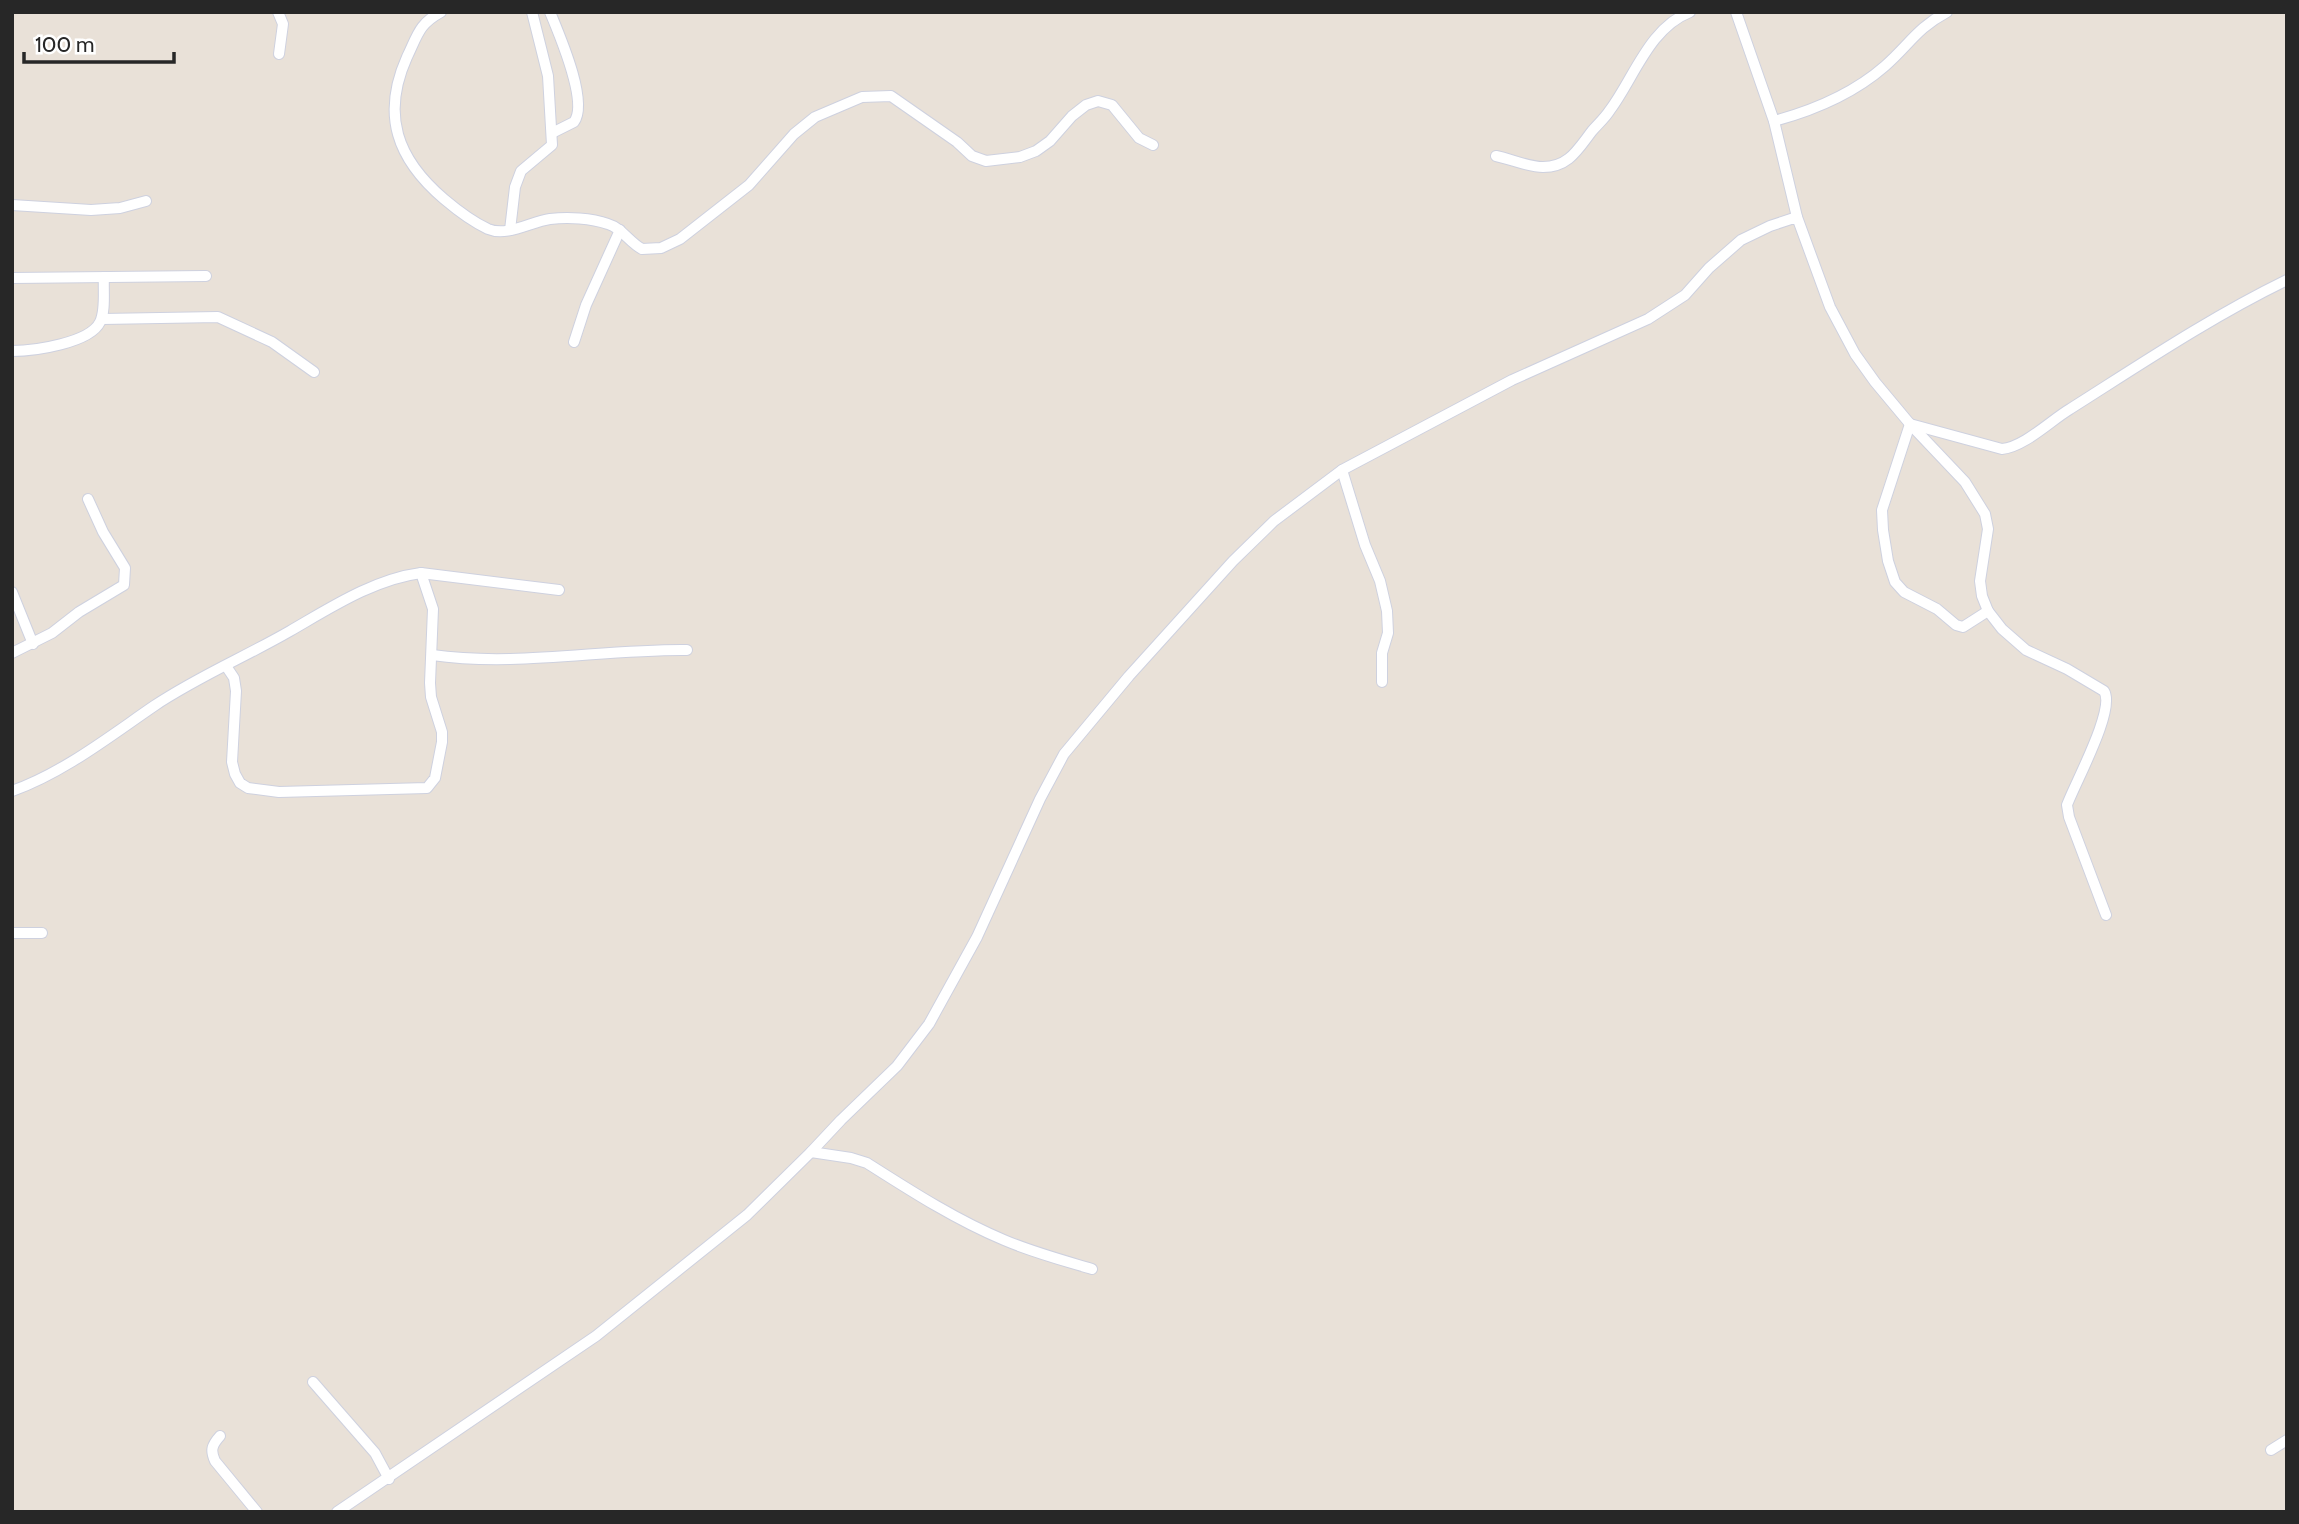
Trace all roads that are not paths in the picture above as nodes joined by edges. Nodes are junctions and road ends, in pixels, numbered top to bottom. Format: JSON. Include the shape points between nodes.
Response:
{"nodes":[{"id":1,"x":278,"y":12,"type":"edge"},
{"id":2,"x":442,"y":12,"type":"edge"},
{"id":3,"x":532,"y":12,"type":"edge"},
{"id":4,"x":550,"y":12,"type":"edge"},
{"id":5,"x":1690,"y":12,"type":"edge"},
{"id":6,"x":1736,"y":12,"type":"edge"},
{"id":7,"x":1947,"y":12,"type":"edge"},
{"id":8,"x":279,"y":54,"type":"dead end"},
{"id":9,"x":1774,"y":121,"type":"junction"},
{"id":10,"x":552,"y":133,"type":"junction"},
{"id":11,"x":1153,"y":145,"type":"dead end"},
{"id":12,"x":1496,"y":156,"type":"dead end"},
{"id":13,"x":146,"y":201,"type":"dead end"},
{"id":14,"x":12,"y":205,"type":"edge"},
{"id":15,"x":1797,"y":217,"type":"junction"},
{"id":16,"x":510,"y":230,"type":"junction"},
{"id":17,"x":620,"y":230,"type":"junction"},
{"id":18,"x":206,"y":276,"type":"dead end"},
{"id":19,"x":104,"y":277,"type":"junction"},
{"id":20,"x":12,"y":278,"type":"edge"},
{"id":21,"x":2287,"y":280,"type":"edge"},
{"id":22,"x":102,"y":320,"type":"junction"},
{"id":23,"x":573,"y":342,"type":"dead end"},
{"id":24,"x":12,"y":351,"type":"edge"},
{"id":25,"x":314,"y":372,"type":"dead end"},
{"id":26,"x":1910,"y":424,"type":"junction"},
{"id":27,"x":1342,"y":470,"type":"junction"},
{"id":28,"x":88,"y":499,"type":"dead end"},
{"id":29,"x":421,"y":573,"type":"junction"},
{"id":30,"x":559,"y":590,"type":"dead end"},
{"id":31,"x":12,"y":592,"type":"edge"},
{"id":32,"x":1988,"y":611,"type":"junction"},
{"id":33,"x":33,"y":644,"type":"junction"},
{"id":34,"x":687,"y":650,"type":"dead end"},
{"id":35,"x":12,"y":653,"type":"edge"},
{"id":36,"x":432,"y":655,"type":"junction"},
{"id":37,"x":226,"y":666,"type":"junction"},
{"id":38,"x":1382,"y":682,"type":"dead end"},
{"id":39,"x":12,"y":791,"type":"edge"},
{"id":40,"x":2106,"y":915,"type":"dead end"},
{"id":41,"x":12,"y":933,"type":"edge"},
{"id":42,"x":42,"y":933,"type":"dead end"},
{"id":43,"x":811,"y":1152,"type":"junction"},
{"id":44,"x":1092,"y":1269,"type":"dead end"},
{"id":45,"x":313,"y":1382,"type":"dead end"},
{"id":46,"x":220,"y":1436,"type":"dead end"},
{"id":47,"x":2287,"y":1440,"type":"edge"},
{"id":48,"x":2271,"y":1450,"type":"dead end"},
{"id":49,"x":389,"y":1479,"type":"junction"},
{"id":50,"x":257,"y":1512,"type":"edge"},
{"id":51,"x":338,"y":1512,"type":"edge"}],
"edges":[{"from":1,"to":8,"type":"street","via":[[283,24]]},
{"from":2,"to":16,"type":"street","via":[[420,28],[400,74],[395,116],[403,149],[412,167],[457,209],[487,229]]},
{"from":3,"to":10,"type":"street","via":[[548,76]]},
{"from":4,"to":10,"type":"street","via":[[572,74],[579,112],[574,122]]},
{"from":5,"to":12,"type":"street","via":[[1668,25],[1611,110],[1569,160],[1542,167]]},
{"from":6,"to":9,"type":"street"},
{"from":7,"to":9,"type":"street","via":[[1926,24],[1886,66],[1835,101]]},
{"from":9,"to":15,"type":"street"},
{"from":10,"to":16,"type":"street","via":[[552,145],[522,171],[514,187]]},
{"from":11,"to":17,"type":"street","via":[[1139,138],[1112,105],[1098,101],[1072,116],[1036,151],[986,161],[972,156],[891,96],[862,97],[815,117],[749,185],[680,239],[662,248],[642,249]]},
{"from":13,"to":14,"type":"street","via":[[91,210]]},
{"from":15,"to":26,"type":"street","via":[[1830,307],[1855,354]]},
{"from":15,"to":27,"type":"street","via":[[1741,240],[1685,295],[1648,319],[1512,380]]},
{"from":16,"to":17,"type":"street","via":[[569,218],[598,221]]},
{"from":17,"to":23,"type":"street"},
{"from":18,"to":19,"type":"street"},
{"from":19,"to":20,"type":"street"},
{"from":19,"to":22,"type":"street"},
{"from":21,"to":26,"type":"street","via":[[2233,307],[2009,449]]},
{"from":22,"to":24,"type":"street","via":[[95,330],[61,345]]},
{"from":22,"to":25,"type":"street","via":[[218,317],[272,342]]},
{"from":26,"to":32,"type":"street","via":[[1965,482],[1985,514],[1988,529],[1980,581]]},
{"from":26,"to":32,"type":"street","via":[[1882,510],[1882,530],[1895,582],[1956,625],[1963,627]]},
{"from":27,"to":38,"type":"street","via":[[1387,611]]},
{"from":27,"to":43,"type":"street","via":[[1274,521],[1233,561],[1064,754],[977,937],[929,1024],[897,1066]]},
{"from":28,"to":33,"type":"street","via":[[125,568],[124,585]]},
{"from":29,"to":30,"type":"street"},
{"from":29,"to":36,"type":"street","via":[[433,609]]},
{"from":29,"to":37,"type":"street","via":[[346,599]]},
{"from":31,"to":33,"type":"street"},
{"from":32,"to":40,"type":"street","via":[[2026,650],[2067,669],[2107,696],[2100,730],[2067,805]]},
{"from":33,"to":35,"type":"street"},
{"from":34,"to":36,"type":"street","via":[[504,660]]},
{"from":36,"to":37,"type":"street","via":[[431,697],[442,724],[442,742],[435,778],[421,790],[279,792],[240,783],[232,762],[236,691]]},
{"from":37,"to":39,"type":"street","via":[[153,706],[112,737]]},
{"from":41,"to":42,"type":"street"},
{"from":43,"to":44,"type":"street","via":[[867,1163],[1001,1239]]},
{"from":43,"to":49,"type":"street","via":[[747,1215],[596,1336]]},
{"from":45,"to":49,"type":"street","via":[[374,1453]]},
{"from":46,"to":50,"type":"street","via":[[212,1445],[215,1461]]},
{"from":47,"to":48,"type":"street"},
{"from":49,"to":51,"type":"street"}]}
